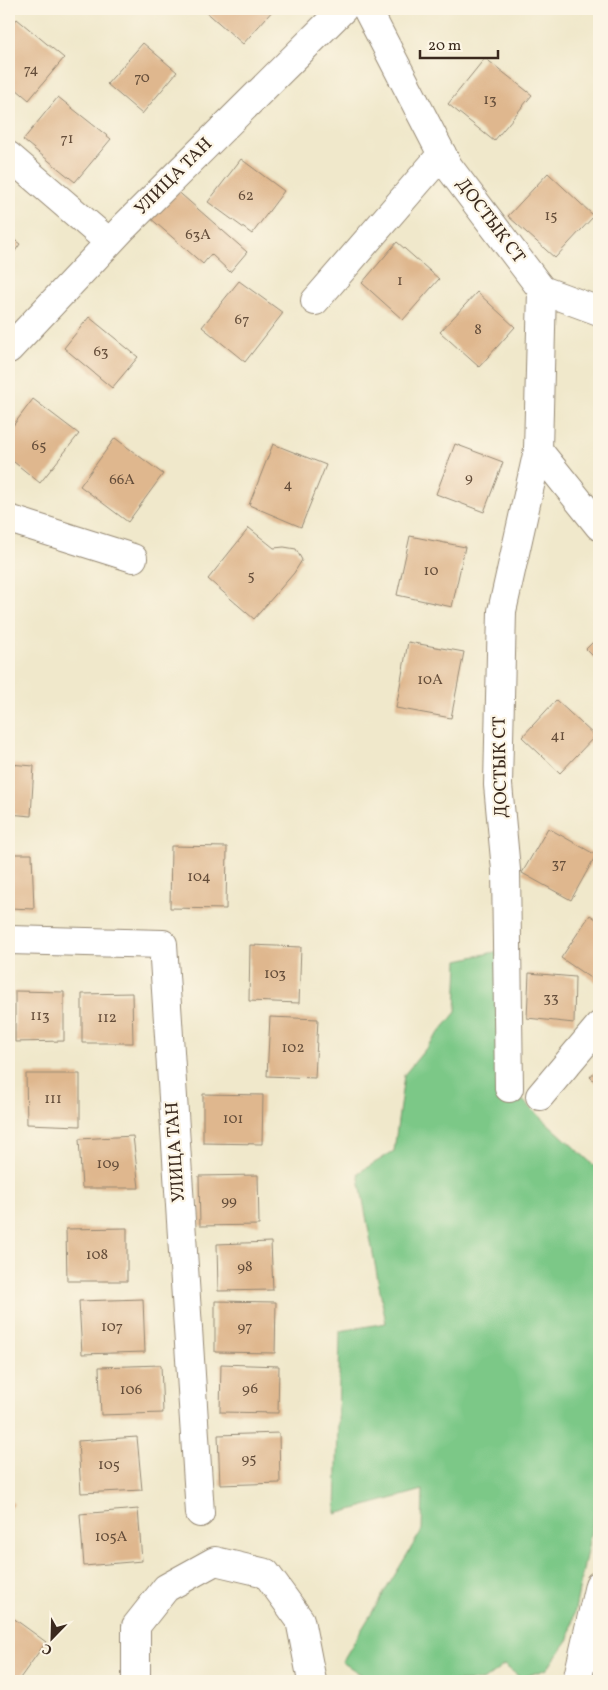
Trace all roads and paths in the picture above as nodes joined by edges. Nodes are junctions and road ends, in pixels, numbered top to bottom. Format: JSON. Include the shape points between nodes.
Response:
{"nodes":[{"id":1,"x":343,"y":9,"type":"edge"},
{"id":2,"x":367,"y":9,"type":"edge"},
{"id":3,"x":442,"y":154,"type":"junction"},
{"id":4,"x":9,"y":156,"type":"edge"},
{"id":5,"x":109,"y":242,"type":"junction"},
{"id":6,"x":542,"y":290,"type":"junction"},
{"id":7,"x":315,"y":300,"type":"dead end"},
{"id":8,"x":599,"y":311,"type":"edge"},
{"id":9,"x":9,"y":349,"type":"edge"},
{"id":10,"x":538,"y":450,"type":"junction"},
{"id":11,"x":9,"y":519,"type":"edge"},
{"id":12,"x":599,"y":526,"type":"edge"},
{"id":13,"x":133,"y":558,"type":"dead end"},
{"id":14,"x":9,"y":940,"type":"edge"},
{"id":15,"x":599,"y":1026,"type":"edge"},
{"id":16,"x":509,"y":1088,"type":"dead end"},
{"id":17,"x":540,"y":1096,"type":"dead end"},
{"id":18,"x":200,"y":1513,"type":"dead end"},
{"id":19,"x":599,"y":1586,"type":"edge"},
{"id":20,"x":136,"y":1681,"type":"edge"},
{"id":21,"x":312,"y":1681,"type":"edge"},
{"id":22,"x":577,"y":1681,"type":"edge"}],
"edges":[{"from":1,"to":5,"type":"street","name":"УЛИЦА ТАН"},
{"from":2,"to":3,"type":"street","name":"ДОСТЫК СТ"},
{"from":3,"to":6,"type":"street","name":"ДОСТЫК СТ"},
{"from":3,"to":7,"type":"street"},
{"from":4,"to":5,"type":"street"},
{"from":5,"to":9,"type":"street","name":"УЛИЦА ТАН"},
{"from":6,"to":8,"type":"street"},
{"from":6,"to":10,"type":"street","name":"ДОСТЫК СТ"},
{"from":10,"to":12,"type":"street"},
{"from":10,"to":16,"type":"street","name":"ДОСТЫК СТ","via":[[502,611],[498,785],[506,870]]},
{"from":11,"to":13,"type":"street"},
{"from":14,"to":18,"type":"street","name":"УЛИЦА ТАН","via":[[163,944]]},
{"from":15,"to":17,"type":"street"},
{"from":19,"to":22,"type":"street"},
{"from":20,"to":21,"type":"street","via":[[136,1626],[166,1588],[215,1561],[266,1573],[300,1620]]}]}
